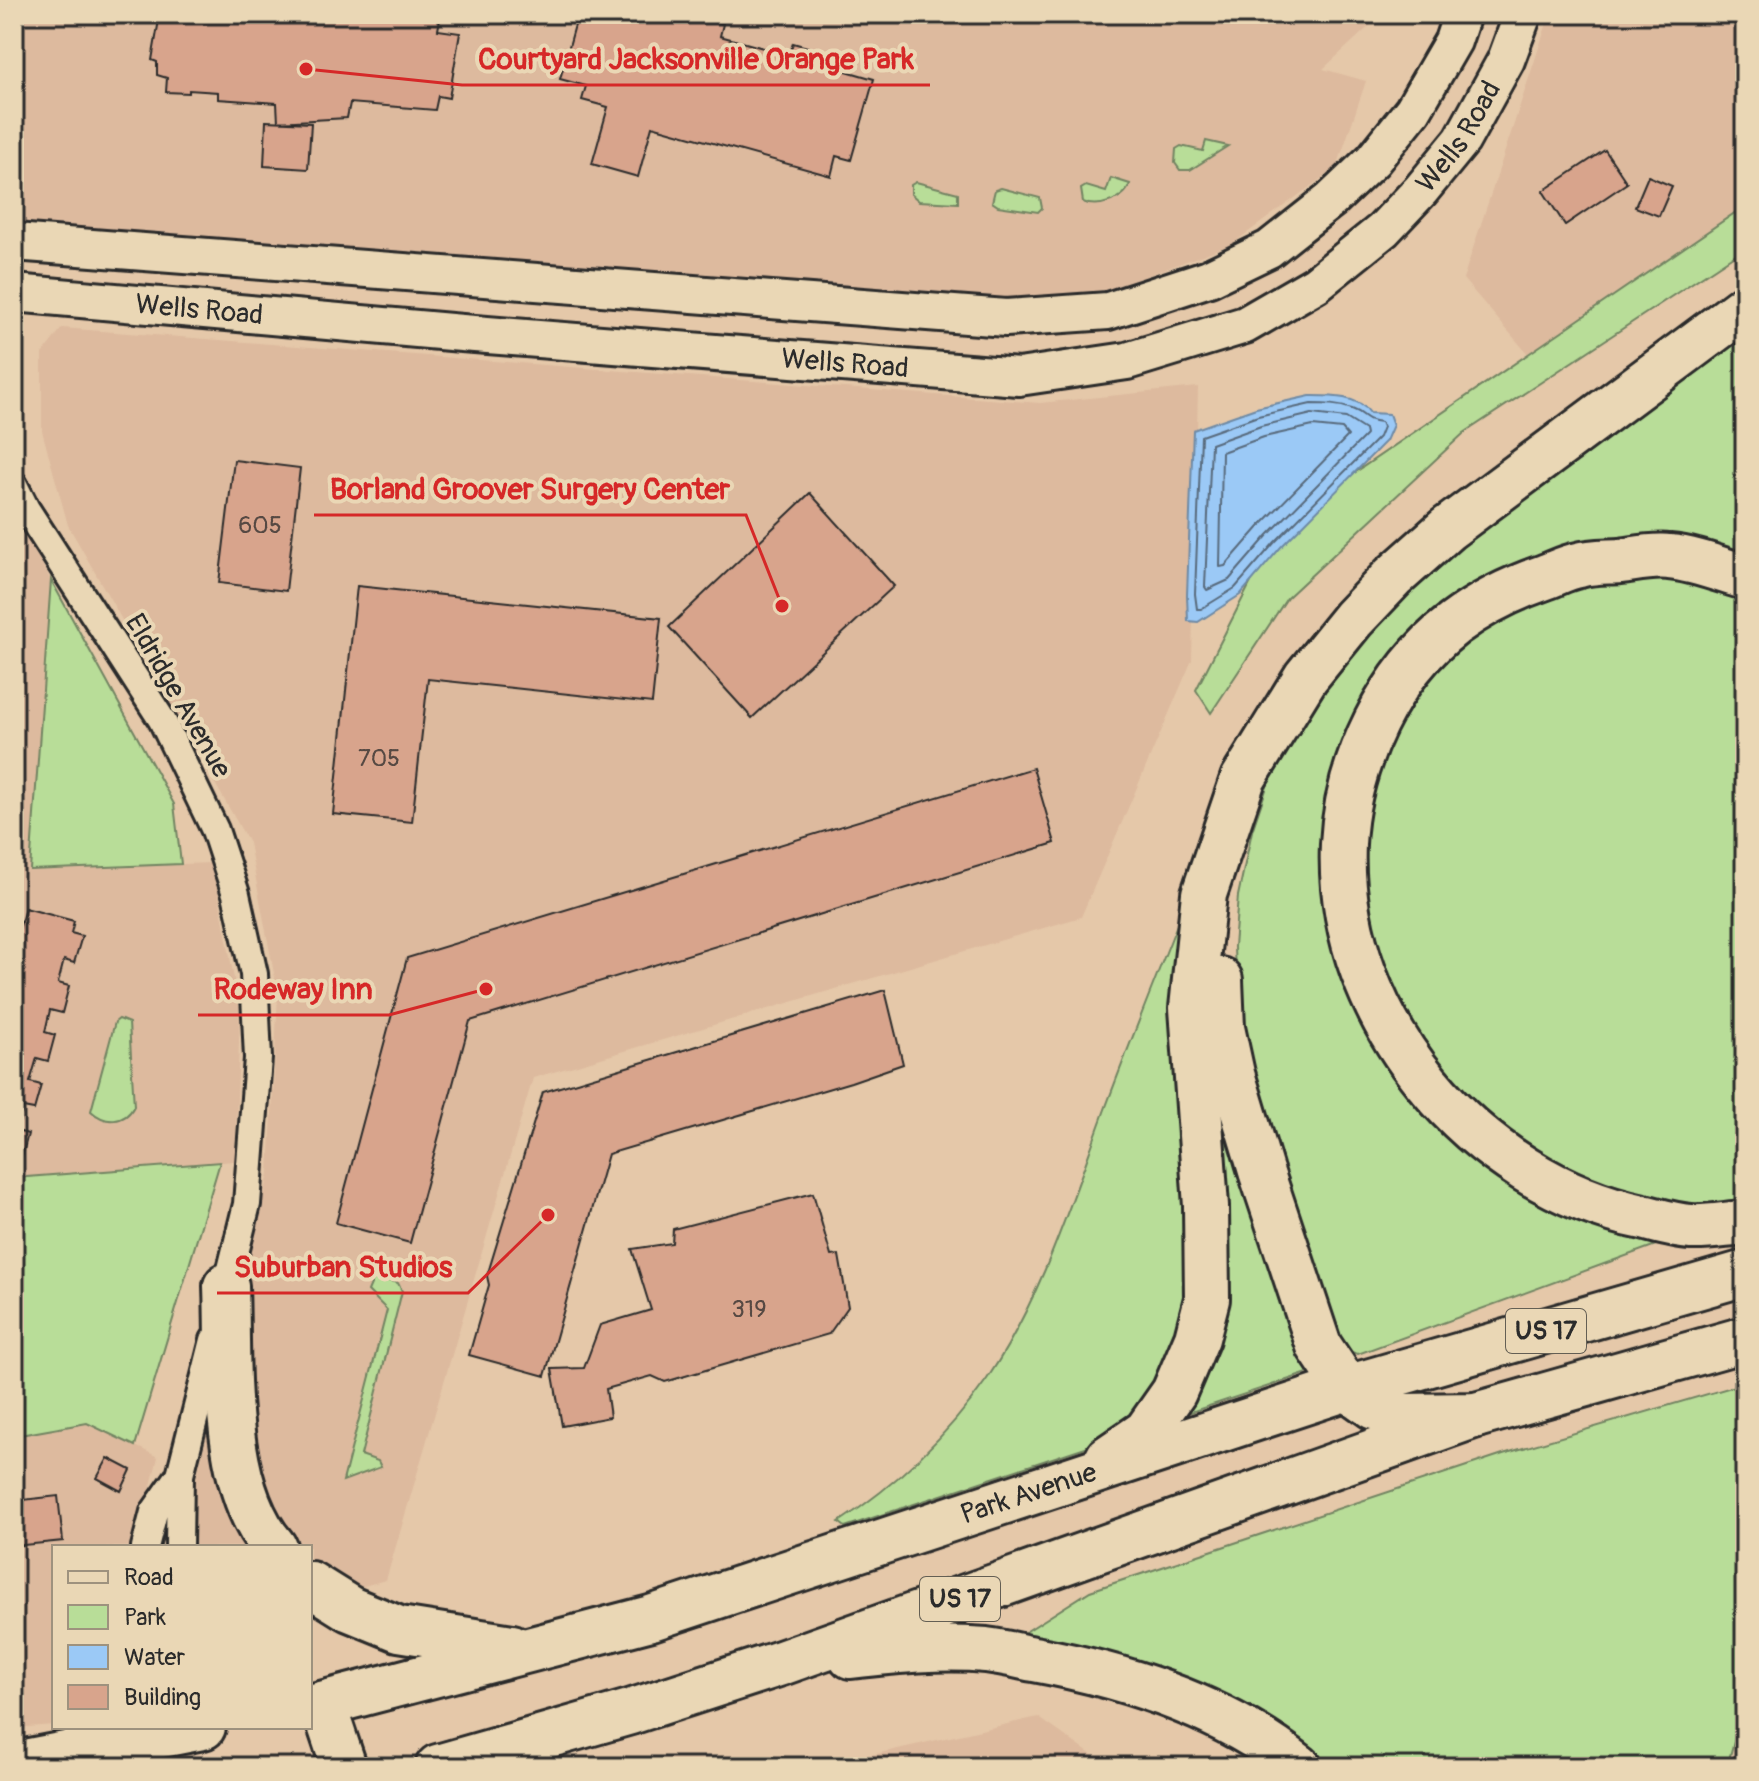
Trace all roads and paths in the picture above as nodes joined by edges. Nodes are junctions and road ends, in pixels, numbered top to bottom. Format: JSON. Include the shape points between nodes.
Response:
{"nodes":[{"id":1,"x":1462,"y":14,"type":"edge"},
{"id":2,"x":1523,"y":14,"type":"edge"},
{"id":3,"x":14,"y":242,"type":"edge"},
{"id":4,"x":14,"y":293,"type":"edge"},
{"id":5,"x":1745,"y":307,"type":"edge"},
{"id":6,"x":14,"y":485,"type":"edge"},
{"id":7,"x":1745,"y":577,"type":"edge"},
{"id":8,"x":1243,"y":779,"type":"junction"},
{"id":9,"x":1745,"y":1223,"type":"edge"},
{"id":10,"x":1745,"y":1273,"type":"edge"},
{"id":11,"x":226,"y":1286,"type":"junction"},
{"id":12,"x":1745,"y":1339,"type":"edge"},
{"id":13,"x":1347,"y":1388,"type":"junction"},
{"id":14,"x":1476,"y":1415,"type":"junction"},
{"id":15,"x":180,"y":1475,"type":"junction"},
{"id":16,"x":1079,"y":1477,"type":"junction"},
{"id":17,"x":146,"y":1545,"type":"edge"},
{"id":18,"x":179,"y":1545,"type":"edge"},
{"id":19,"x":272,"y":1545,"type":"edge"},
{"id":20,"x":312,"y":1585,"type":"edge"},
{"id":21,"x":526,"y":1650,"type":"junction"},
{"id":22,"x":781,"y":1663,"type":"junction"},
{"id":23,"x":314,"y":1703,"type":"edge"},
{"id":24,"x":182,"y":1729,"type":"edge"},
{"id":25,"x":97,"y":1737,"type":"edge"},
{"id":26,"x":14,"y":1764,"type":"edge"},
{"id":27,"x":344,"y":1767,"type":"edge"},
{"id":28,"x":438,"y":1767,"type":"edge"},
{"id":29,"x":1299,"y":1767,"type":"edge"}],
"edges":[{"from":1,"to":3,"type":"main road","name":"Wells Road","via":[[1453,41],[1413,110],[1373,160],[1331,200],[1269,249],[1209,278],[1108,311],[1006,318]]},
{"from":2,"to":4,"type":"main road","name":"Wells Road","via":[[1506,60],[1462,140],[1383,230],[1316,284],[1245,325],[1127,361],[1019,377]]},
{"from":5,"to":8,"type":"highway","via":[[1447,529],[1393,577],[1306,677]]},
{"from":6,"to":11,"type":"street","name":"Eldridge Avenue","via":[[162,720],[215,830],[236,894],[254,974],[258,1058],[247,1204]]},
{"from":7,"to":9,"type":"highway","via":[[1668,556],[1579,564],[1508,590],[1454,624],[1398,684],[1375,724],[1347,802],[1343,846],[1353,939],[1368,983],[1409,1059],[1471,1131],[1513,1164],[1568,1194],[1621,1213],[1690,1227]]},
{"from":8,"to":13,"type":"highway","via":[[1223,894],[1222,1028],[1261,1171],[1319,1346]]},
{"from":8,"to":16,"type":"highway","via":[[1204,894],[1192,1008],[1207,1299],[1174,1392],[1146,1432]]},
{"from":10,"to":13,"type":"highway","name":"Park Avenue","number":"US 17"},
{"from":11,"to":15,"type":"street","name":"Eldridge Avenue"},
{"from":11,"to":19,"type":"highway","via":[[231,1428],[243,1491]]},
{"from":12,"to":14,"type":"highway","number":"US 17"},
{"from":13,"to":14,"type":"highway","via":[[1374,1407],[1404,1416]]},
{"from":13,"to":16,"type":"highway","name":"Park Avenue","number":"US 17"},
{"from":14,"to":22,"type":"highway","number":"US 17"},
{"from":15,"to":17,"type":"street","name":"Eldridge Avenue","via":[[154,1512]]},
{"from":15,"to":18,"type":"street","name":"Eldridge Avenue"},
{"from":16,"to":21,"type":"highway","name":"Park Avenue","number":"US 17","via":[[651,1618]]},
{"from":20,"to":21,"type":"highway","via":[[350,1609],[399,1629]]},
{"from":21,"to":23,"type":"highway","name":"Park Avenue","number":"US 17"},
{"from":22,"to":28,"type":"highway","number":"US 17"},
{"from":22,"to":29,"type":"highway","via":[[904,1650],[987,1650],[1088,1669],[1238,1727]]},
{"from":23,"to":27,"type":"highway"},
{"from":24,"to":25,"type":"highway"},
{"from":25,"to":26,"type":"highway"}]}
